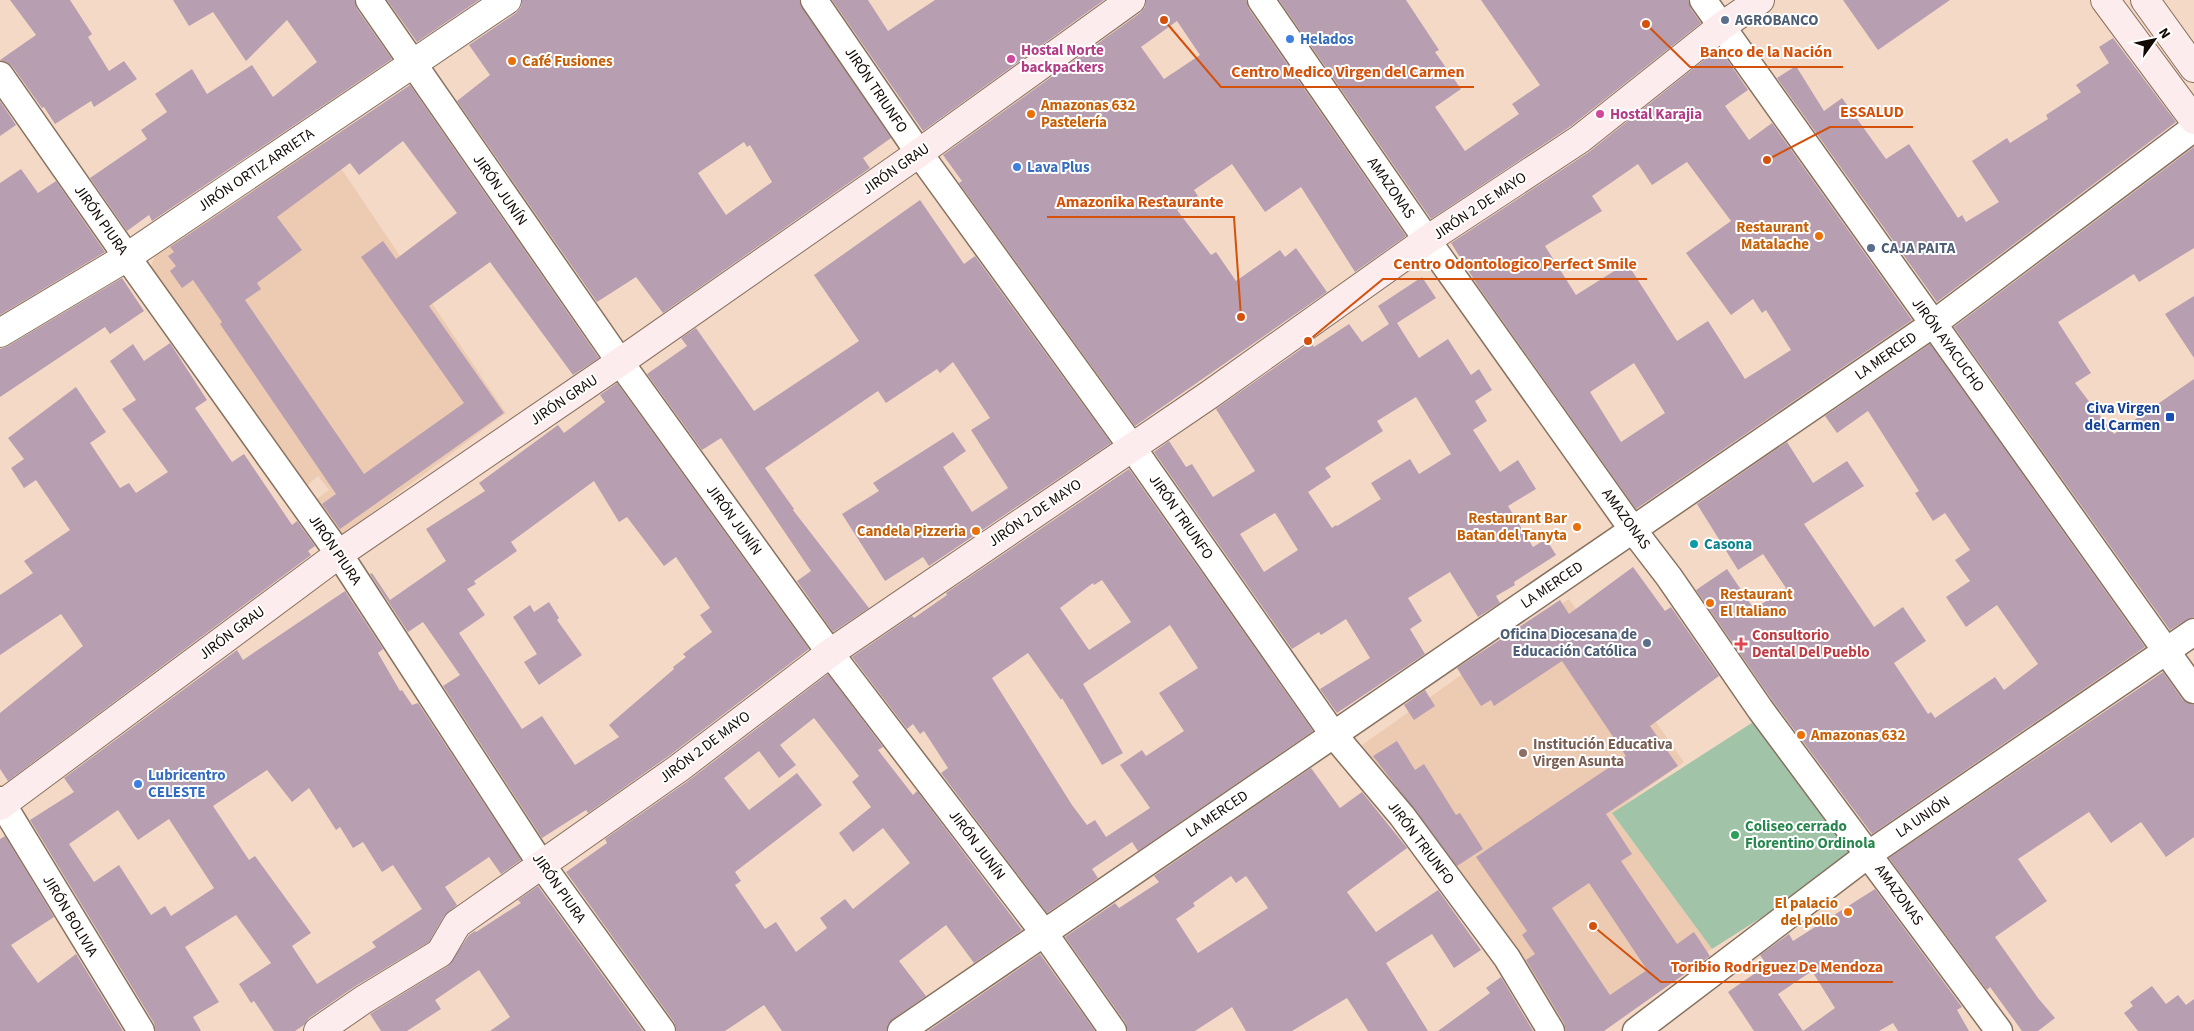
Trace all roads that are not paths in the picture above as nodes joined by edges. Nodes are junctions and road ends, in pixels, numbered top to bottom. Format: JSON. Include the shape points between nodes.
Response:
{"nodes":[{"id":1,"x":369,"y":0,"type":"edge"},
{"id":2,"x":507,"y":0,"type":"edge"},
{"id":3,"x":814,"y":0,"type":"edge"},
{"id":4,"x":1131,"y":0,"type":"edge"},
{"id":5,"x":1261,"y":0,"type":"edge"},
{"id":6,"x":1703,"y":0,"type":"edge"},
{"id":7,"x":1760,"y":0,"type":"edge"},
{"id":8,"x":2106,"y":0,"type":"edge"},
{"id":9,"x":2145,"y":0,"type":"edge"},
{"id":10,"x":1722,"y":26,"type":"junction"},
{"id":11,"x":413,"y":66,"type":"junction"},
{"id":12,"x":2194,"y":68,"type":"edge"},
{"id":13,"x":0,"y":75,"type":"edge"},
{"id":14,"x":2194,"y":120,"type":"edge"},
{"id":15,"x":2194,"y":128,"type":"edge"},
{"id":16,"x":919,"y":153,"type":"junction"},
{"id":17,"x":1427,"y":240,"type":"junction"},
{"id":18,"x":126,"y":257,"type":"junction"},
{"id":19,"x":1933,"y":324,"type":"junction"},
{"id":20,"x":0,"y":333,"type":"edge"},
{"id":21,"x":620,"y":362,"type":"junction"},
{"id":22,"x":1132,"y":447,"type":"junction"},
{"id":23,"x":1633,"y":530,"type":"junction"},
{"id":24,"x":339,"y":554,"type":"junction"},
{"id":25,"x":2194,"y":632,"type":"edge"},
{"id":26,"x":2167,"y":650,"type":"junction"},
{"id":27,"x":830,"y":653,"type":"junction"},
{"id":28,"x":2194,"y":690,"type":"edge"},
{"id":29,"x":1333,"y":734,"type":"junction"},
{"id":30,"x":1,"y":804,"type":"edge"},
{"id":31,"x":1869,"y":854,"type":"junction"},
{"id":32,"x":541,"y":864,"type":"junction"},
{"id":33,"x":1044,"y":933,"type":"junction"},
{"id":34,"x":141,"y":1031,"type":"edge"},
{"id":35,"x":318,"y":1031,"type":"edge"},
{"id":36,"x":662,"y":1031,"type":"edge"},
{"id":37,"x":901,"y":1031,"type":"edge"},
{"id":38,"x":1113,"y":1031,"type":"edge"},
{"id":39,"x":1551,"y":1031,"type":"edge"},
{"id":40,"x":1636,"y":1031,"type":"edge"},
{"id":41,"x":1999,"y":1031,"type":"edge"}],
"edges":[{"from":1,"to":11,"type":"street","name":"JIRÓN JUNÍN"},
{"from":2,"to":11,"type":"street","name":"JIRÓN ORTIZ ARRIETA"},
{"from":3,"to":16,"type":"street","name":"JIRÓN TRIUNFO"},
{"from":4,"to":16,"type":"main road","name":"JIRÓN GRAU"},
{"from":5,"to":17,"type":"street","name":"AMAZONAS"},
{"from":6,"to":10,"type":"street","name":"JIRÓN AYACUCHO"},
{"from":7,"to":10,"type":"main road","name":"JIRÓN 2 DE MAYO"},
{"from":8,"to":14,"type":"main road"},
{"from":9,"to":12,"type":"main road"},
{"from":10,"to":17,"type":"main road","name":"JIRÓN 2 DE MAYO","via":[[1580,139]]},
{"from":10,"to":19,"type":"street","name":"JIRÓN AYACUCHO"},
{"from":11,"to":18,"type":"street","name":"JIRÓN ORTIZ ARRIETA"},
{"from":11,"to":21,"type":"street","name":"JIRÓN JUNÍN"},
{"from":13,"to":18,"type":"street","name":"JIRÓN PIURA"},
{"from":15,"to":19,"type":"street","name":"LA MERCED"},
{"from":16,"to":21,"type":"main road","name":"JIRÓN GRAU"},
{"from":16,"to":22,"type":"street","name":"JIRÓN TRIUNFO"},
{"from":17,"to":22,"type":"main road","name":"JIRÓN 2 DE MAYO"},
{"from":17,"to":23,"type":"street","name":"AMAZONAS"},
{"from":18,"to":20,"type":"street","name":"JIRÓN ORTIZ ARRIETA"},
{"from":18,"to":24,"type":"street","name":"JIRÓN PIURA"},
{"from":19,"to":23,"type":"street","name":"LA MERCED"},
{"from":19,"to":26,"type":"street","name":"JIRÓN AYACUCHO"},
{"from":21,"to":24,"type":"main road","name":"JIRÓN GRAU"},
{"from":21,"to":27,"type":"street","name":"JIRÓN JUNÍN"},
{"from":22,"to":27,"type":"main road","name":"JIRÓN 2 DE MAYO"},
{"from":22,"to":29,"type":"street","name":"JIRÓN TRIUNFO"},
{"from":23,"to":29,"type":"street","name":"LA MERCED"},
{"from":23,"to":31,"type":"street","name":"AMAZONAS","via":[[1760,709]]},
{"from":24,"to":30,"type":"main road","name":"JIRÓN GRAU"},
{"from":24,"to":32,"type":"street","name":"JIRÓN PIURA"},
{"from":25,"to":26,"type":"street","name":"LA UNIÓN"},
{"from":26,"to":28,"type":"street","name":"JIRÓN AYACUCHO"},
{"from":26,"to":31,"type":"street","name":"LA UNIÓN"},
{"from":27,"to":32,"type":"main road","name":"JIRÓN 2 DE MAYO","via":[[679,768]]},
{"from":27,"to":33,"type":"street","name":"JIRÓN JUNÍN"},
{"from":29,"to":33,"type":"street","name":"LA MERCED"},
{"from":29,"to":39,"type":"street","name":"JIRÓN TRIUNFO","via":[[1402,816],[1496,942]]},
{"from":30,"to":34,"type":"street","name":"JIRÓN BOLIVIA"},
{"from":31,"to":40,"type":"street","name":"LA UNIÓN"},
{"from":31,"to":41,"type":"street","name":"AMAZONAS"},
{"from":32,"to":35,"type":"main road","name":"JIRÓN 2 DE MAYO","via":[[457,924],[440,953]]},
{"from":32,"to":36,"type":"street","name":"JIRÓN PIURA"},
{"from":33,"to":37,"type":"street","name":"LA MERCED"},
{"from":33,"to":38,"type":"street","name":"JIRÓN JUNÍN"}]}
